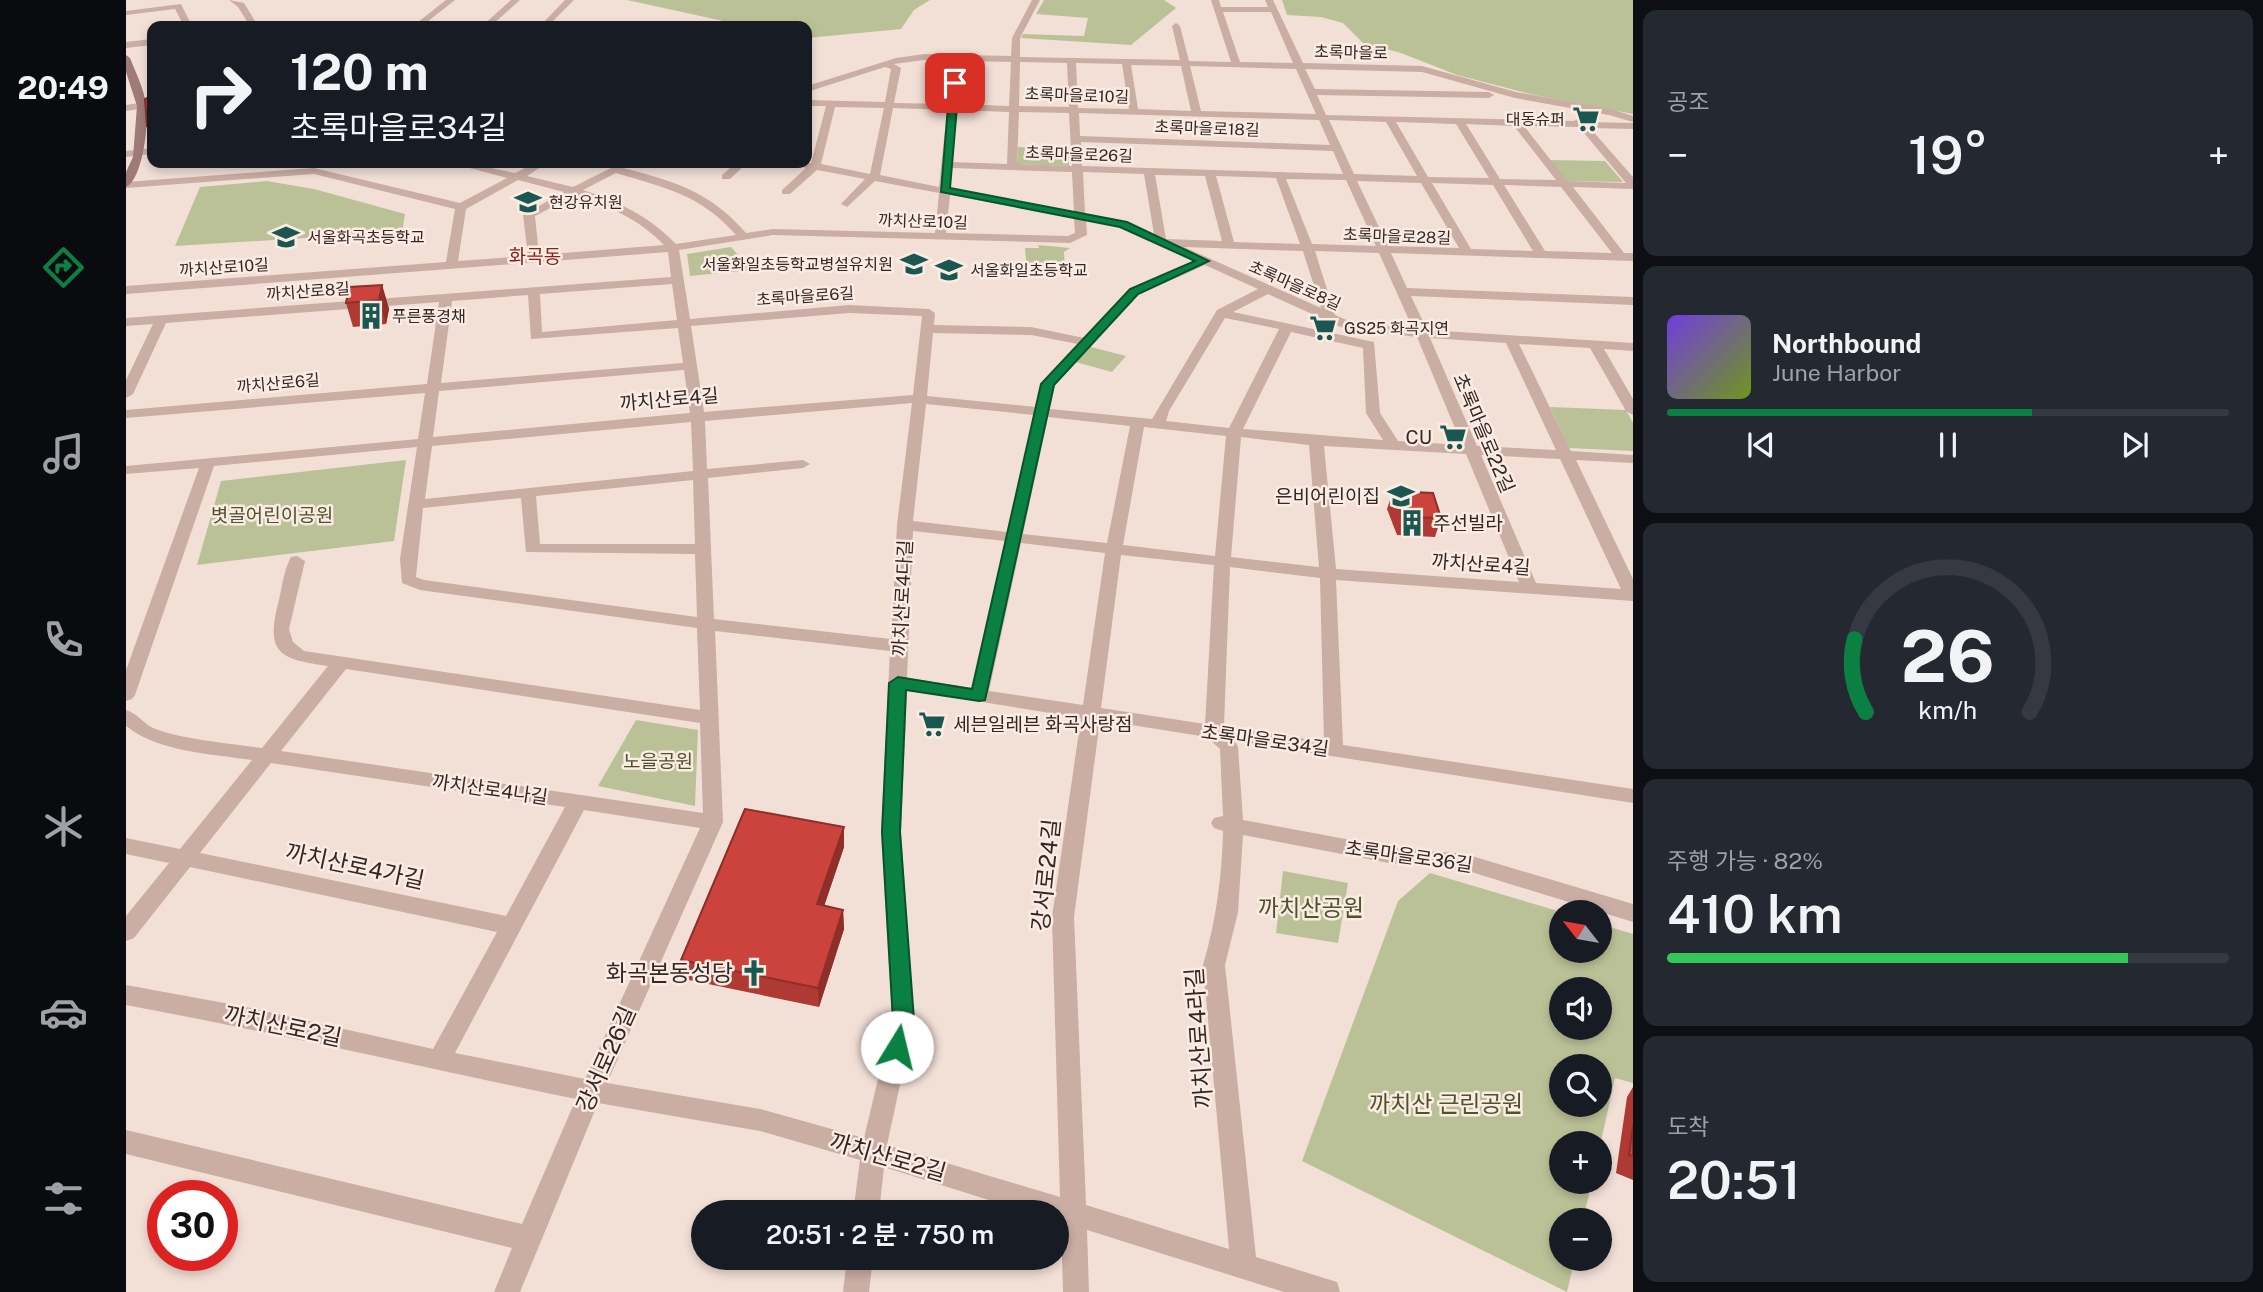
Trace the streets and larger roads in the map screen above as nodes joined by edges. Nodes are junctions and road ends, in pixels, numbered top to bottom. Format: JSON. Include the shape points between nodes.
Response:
{"nodes":[{"id":1,"x":233,"y":0,"type":"edge"},
{"id":2,"x":451,"y":0,"type":"edge"},
{"id":3,"x":516,"y":0,"type":"edge"},
{"id":4,"x":570,"y":0,"type":"edge"},
{"id":5,"x":1036,"y":0,"type":"edge"},
{"id":6,"x":1269,"y":0,"type":"edge"},
{"id":7,"x":1216,"y":5,"type":"edge"},
{"id":8,"x":1274,"y":9,"type":"junction"},
{"id":9,"x":126,"y":13,"type":"edge"},
{"id":10,"x":186,"y":21,"type":"edge"},
{"id":11,"x":251,"y":21,"type":"edge"},
{"id":12,"x":424,"y":21,"type":"edge"},
{"id":13,"x":492,"y":21,"type":"edge"},
{"id":14,"x":549,"y":21,"type":"edge"},
{"id":15,"x":1176,"y":26,"type":"dead end"},
{"id":16,"x":147,"y":43,"type":"edge"},
{"id":17,"x":126,"y":45,"type":"edge"},
{"id":18,"x":126,"y":58,"type":"edge"},
{"id":19,"x":957,"y":58,"type":"junction"},
{"id":20,"x":1014,"y":59,"type":"junction"},
{"id":21,"x":1071,"y":61,"type":"junction"},
{"id":22,"x":1126,"y":62,"type":"junction"},
{"id":23,"x":1183,"y":63,"type":"junction"},
{"id":24,"x":886,"y":64,"type":"junction"},
{"id":25,"x":1237,"y":65,"type":"junction"},
{"id":26,"x":1299,"y":66,"type":"junction"},
{"id":27,"x":812,"y":87,"type":"edge"},
{"id":28,"x":1311,"y":92,"type":"junction"},
{"id":29,"x":1515,"y":95,"type":"junction"},
{"id":30,"x":812,"y":103,"type":"edge"},
{"id":31,"x":831,"y":104,"type":"junction"},
{"id":32,"x":147,"y":105,"type":"edge"},
{"id":33,"x":1565,"y":105,"type":"junction"},
{"id":34,"x":890,"y":106,"type":"junction"},
{"id":35,"x":126,"y":108,"type":"edge"},
{"id":36,"x":952,"y":108,"type":"junction"},
{"id":37,"x":1013,"y":109,"type":"junction"},
{"id":38,"x":1074,"y":111,"type":"junction"},
{"id":39,"x":1134,"y":113,"type":"junction"},
{"id":40,"x":1197,"y":114,"type":"junction"},
{"id":41,"x":1323,"y":117,"type":"junction"},
{"id":42,"x":1389,"y":119,"type":"junction"},
{"id":43,"x":1633,"y":119,"type":"edge"},
{"id":44,"x":1459,"y":121,"type":"junction"},
{"id":45,"x":1517,"y":123,"type":"junction"},
{"id":46,"x":1583,"y":124,"type":"junction"},
{"id":47,"x":1633,"y":126,"type":"edge"},
{"id":48,"x":1075,"y":139,"type":"junction"},
{"id":49,"x":1337,"y":148,"type":"junction"},
{"id":50,"x":147,"y":152,"type":"edge"},
{"id":51,"x":139,"y":153,"type":"junction"},
{"id":52,"x":126,"y":154,"type":"edge"},
{"id":53,"x":947,"y":165,"type":"junction"},
{"id":54,"x":812,"y":166,"type":"edge"},
{"id":55,"x":815,"y":166,"type":"junction"},
{"id":56,"x":1012,"y":167,"type":"junction"},
{"id":57,"x":301,"y":168,"type":"edge"},
{"id":58,"x":316,"y":168,"type":"edge"},
{"id":59,"x":476,"y":168,"type":"edge"},
{"id":60,"x":533,"y":168,"type":"edge"},
{"id":61,"x":736,"y":168,"type":"edge"},
{"id":62,"x":1077,"y":170,"type":"junction"},
{"id":63,"x":1149,"y":172,"type":"junction"},
{"id":64,"x":1210,"y":174,"type":"junction"},
{"id":65,"x":1280,"y":176,"type":"junction"},
{"id":66,"x":726,"y":177,"type":"dead end"},
{"id":67,"x":874,"y":177,"type":"junction"},
{"id":68,"x":515,"y":178,"type":"junction"},
{"id":69,"x":1352,"y":178,"type":"junction"},
{"id":70,"x":1424,"y":180,"type":"junction"},
{"id":71,"x":1496,"y":182,"type":"junction"},
{"id":72,"x":126,"y":184,"type":"edge"},
{"id":73,"x":1564,"y":184,"type":"junction"},
{"id":74,"x":1633,"y":185,"type":"edge"},
{"id":75,"x":945,"y":190,"type":"junction"},
{"id":76,"x":571,"y":192,"type":"junction"},
{"id":77,"x":786,"y":192,"type":"dead end"},
{"id":78,"x":847,"y":204,"type":"dead end"},
{"id":79,"x":461,"y":207,"type":"junction"},
{"id":80,"x":1080,"y":215,"type":"junction"},
{"id":81,"x":744,"y":237,"type":"junction"},
{"id":82,"x":940,"y":238,"type":"junction"},
{"id":83,"x":1161,"y":243,"type":"junction"},
{"id":84,"x":1228,"y":246,"type":"junction"},
{"id":85,"x":673,"y":248,"type":"junction"},
{"id":86,"x":1308,"y":249,"type":"junction"},
{"id":87,"x":1384,"y":252,"type":"junction"},
{"id":88,"x":1468,"y":254,"type":"junction"},
{"id":89,"x":1542,"y":255,"type":"junction"},
{"id":90,"x":1627,"y":257,"type":"edge"},
{"id":91,"x":534,"y":259,"type":"junction"},
{"id":92,"x":1204,"y":261,"type":"junction"},
{"id":93,"x":450,"y":265,"type":"junction"},
{"id":94,"x":678,"y":279,"type":"junction"},
{"id":95,"x":1267,"y":289,"type":"junction"},
{"id":96,"x":126,"y":290,"type":"edge"},
{"id":97,"x":534,"y":291,"type":"junction"},
{"id":98,"x":1403,"y":292,"type":"junction"},
{"id":99,"x":446,"y":299,"type":"junction"},
{"id":100,"x":1633,"y":301,"type":"edge"},
{"id":101,"x":1221,"y":313,"type":"junction"},
{"id":102,"x":1330,"y":318,"type":"junction"},
{"id":103,"x":161,"y":320,"type":"junction"},
{"id":104,"x":126,"y":322,"type":"edge"},
{"id":105,"x":684,"y":323,"type":"junction"},
{"id":106,"x":1287,"y":327,"type":"junction"},
{"id":107,"x":927,"y":328,"type":"junction"},
{"id":108,"x":1422,"y":334,"type":"junction"},
{"id":109,"x":1511,"y":340,"type":"junction"},
{"id":110,"x":1087,"y":342,"type":"junction"},
{"id":111,"x":1595,"y":345,"type":"junction"},
{"id":112,"x":1633,"y":347,"type":"edge"},
{"id":113,"x":690,"y":366,"type":"junction"},
{"id":114,"x":433,"y":386,"type":"junction"},
{"id":115,"x":126,"y":394,"type":"edge"},
{"id":116,"x":918,"y":399,"type":"junction"},
{"id":117,"x":1633,"y":411,"type":"edge"},
{"id":118,"x":1042,"y":412,"type":"junction"},
{"id":119,"x":126,"y":414,"type":"edge"},
{"id":120,"x":698,"y":417,"type":"junction"},
{"id":121,"x":1148,"y":423,"type":"junction"},
{"id":122,"x":1234,"y":432,"type":"junction"},
{"id":123,"x":1317,"y":441,"type":"junction"},
{"id":124,"x":425,"y":442,"type":"junction"},
{"id":125,"x":1393,"y":445,"type":"junction"},
{"id":126,"x":1469,"y":449,"type":"junction"},
{"id":127,"x":1565,"y":454,"type":"junction"},
{"id":128,"x":1633,"y":458,"type":"edge"},
{"id":129,"x":208,"y":463,"type":"junction"},
{"id":130,"x":803,"y":464,"type":"dead end"},
{"id":131,"x":126,"y":470,"type":"edge"},
{"id":132,"x":700,"y":474,"type":"junction"},
{"id":133,"x":528,"y":492,"type":"junction"},
{"id":134,"x":416,"y":504,"type":"junction"},
{"id":135,"x":905,"y":525,"type":"junction"},
{"id":136,"x":1015,"y":538,"type":"junction"},
{"id":137,"x":703,"y":549,"type":"junction"},
{"id":138,"x":1114,"y":549,"type":"junction"},
{"id":139,"x":297,"y":561,"type":"dead end"},
{"id":140,"x":1222,"y":562,"type":"junction"},
{"id":141,"x":1328,"y":574,"type":"junction"},
{"id":142,"x":1530,"y":588,"type":"junction"},
{"id":143,"x":1633,"y":596,"type":"edge"},
{"id":144,"x":706,"y":624,"type":"junction"},
{"id":145,"x":900,"y":646,"type":"junction"},
{"id":146,"x":340,"y":664,"type":"junction"},
{"id":147,"x":898,"y":683,"type":"junction"},
{"id":148,"x":127,"y":691,"type":"edge"},
{"id":149,"x":979,"y":696,"type":"junction"},
{"id":150,"x":1091,"y":713,"type":"junction"},
{"id":151,"x":126,"y":716,"type":"edge"},
{"id":152,"x":710,"y":718,"type":"junction"},
{"id":153,"x":1214,"y":733,"type":"junction"},
{"id":154,"x":1334,"y":750,"type":"junction"},
{"id":155,"x":267,"y":756,"type":"junction"},
{"id":156,"x":1633,"y":796,"type":"edge"},
{"id":157,"x":578,"y":802,"type":"junction"},
{"id":158,"x":713,"y":822,"type":"junction"},
{"id":159,"x":1229,"y":825,"type":"junction"},
{"id":160,"x":126,"y":846,"type":"edge"},
{"id":161,"x":187,"y":857,"type":"junction"},
{"id":162,"x":1633,"y":913,"type":"edge"},
{"id":163,"x":511,"y":926,"type":"junction"},
{"id":164,"x":126,"y":932,"type":"edge"},
{"id":165,"x":126,"y":995,"type":"edge"},
{"id":166,"x":439,"y":1060,"type":"junction"},
{"id":167,"x":591,"y":1091,"type":"junction"},
{"id":168,"x":126,"y":1142,"type":"edge"},
{"id":169,"x":873,"y":1152,"type":"junction"},
{"id":170,"x":867,"y":1200,"type":"edge"},
{"id":171,"x":1072,"y":1212,"type":"junction"},
{"id":172,"x":529,"y":1239,"type":"junction"},
{"id":173,"x":1244,"y":1266,"type":"junction"},
{"id":174,"x":859,"y":1270,"type":"edge"},
{"id":175,"x":507,"y":1292,"type":"edge"},
{"id":176,"x":856,"y":1292,"type":"edge"},
{"id":177,"x":1076,"y":1292,"type":"edge"},
{"id":178,"x":1326,"y":1292,"type":"edge"}],
"edges":[{"from":1,"to":11,"type":"street"},
{"from":2,"to":12,"type":"street"},
{"from":3,"to":13,"type":"street"},
{"from":4,"to":14,"type":"street"},
{"from":5,"to":20,"type":"street","via":[[1016,38]]},
{"from":6,"to":8,"type":"street","name":"초록마을로22길"},
{"from":7,"to":8,"type":"street"},
{"from":7,"to":25,"type":"street"},
{"from":8,"to":26,"type":"street","name":"초록마을로22길"},
{"from":9,"to":10,"type":"street","via":[[178,6]]},
{"from":15,"to":23,"type":"street"},
{"from":16,"to":17,"type":"street"},
{"from":18,"to":32,"type":"street"},
{"from":19,"to":20,"type":"street","name":"초록마을로"},
{"from":19,"to":24,"type":"street","name":"초록마을로","via":[[923,57]]},
{"from":19,"to":36,"type":"street"},
{"from":20,"to":21,"type":"street","name":"초록마을로"},
{"from":20,"to":37,"type":"street"},
{"from":21,"to":22,"type":"street","name":"초록마을로"},
{"from":21,"to":38,"type":"street"},
{"from":22,"to":23,"type":"street","name":"초록마을로"},
{"from":22,"to":39,"type":"street"},
{"from":23,"to":25,"type":"street","name":"초록마을로"},
{"from":23,"to":40,"type":"street"},
{"from":24,"to":27,"type":"street","name":"초록마을로"},
{"from":24,"to":34,"type":"street","via":[[896,68]]},
{"from":25,"to":26,"type":"street","name":"초록마을로"},
{"from":26,"to":28,"type":"street","name":"초록마을로22길"},
{"from":26,"to":29,"type":"street","name":"초록마을로","via":[[1422,69]]},
{"from":28,"to":29,"type":"street","name":"초록마을로"},
{"from":28,"to":41,"type":"street","name":"초록마을로22길"},
{"from":29,"to":33,"type":"street","name":"초록마을로"},
{"from":30,"to":31,"type":"street","name":"초록마을로10길"},
{"from":31,"to":34,"type":"street","name":"초록마을로10길"},
{"from":31,"to":55,"type":"street"},
{"from":32,"to":35,"type":"street"},
{"from":32,"to":51,"type":"street"},
{"from":33,"to":43,"type":"street","name":"초록마을로"},
{"from":33,"to":46,"type":"street"},
{"from":34,"to":36,"type":"street","name":"초록마을로10길"},
{"from":34,"to":67,"type":"street"},
{"from":36,"to":37,"type":"street","name":"초록마을로10길"},
{"from":36,"to":53,"type":"street"},
{"from":37,"to":38,"type":"street","name":"초록마을로10길"},
{"from":37,"to":56,"type":"street"},
{"from":38,"to":39,"type":"street","name":"초록마을로10길"},
{"from":38,"to":48,"type":"street"},
{"from":39,"to":40,"type":"street","name":"초록마을로10길"},
{"from":40,"to":41,"type":"street","name":"초록마을로10길"},
{"from":41,"to":42,"type":"street","name":"초록마을로10길"},
{"from":41,"to":49,"type":"street","name":"초록마을로22길"},
{"from":42,"to":44,"type":"street","name":"초록마을로10길"},
{"from":42,"to":70,"type":"street"},
{"from":44,"to":45,"type":"street","name":"초록마을로10길"},
{"from":44,"to":71,"type":"street"},
{"from":45,"to":46,"type":"street","name":"초록마을로10길"},
{"from":45,"to":73,"type":"street"},
{"from":46,"to":47,"type":"street","name":"초록마을로10길"},
{"from":46,"to":74,"type":"street"},
{"from":48,"to":49,"type":"street","name":"초록마을로18길"},
{"from":48,"to":62,"type":"street"},
{"from":49,"to":69,"type":"street","name":"초록마을로22길"},
{"from":50,"to":51,"type":"street"},
{"from":51,"to":52,"type":"street"},
{"from":51,"to":72,"type":"street"},
{"from":53,"to":56,"type":"street","name":"초록마을로26길"},
{"from":53,"to":75,"type":"street"},
{"from":54,"to":55,"type":"street","name":"초록마을로8길"},
{"from":55,"to":67,"type":"street","name":"초록마을로8길"},
{"from":55,"to":77,"type":"street"},
{"from":56,"to":62,"type":"street","name":"초록마을로26길"},
{"from":57,"to":72,"type":"street"},
{"from":58,"to":79,"type":"street"},
{"from":59,"to":68,"type":"street"},
{"from":60,"to":68,"type":"street"},
{"from":61,"to":66,"type":"street"},
{"from":62,"to":63,"type":"street","name":"초록마을로26길"},
{"from":62,"to":80,"type":"street"},
{"from":63,"to":64,"type":"street","name":"초록마을로26길"},
{"from":63,"to":83,"type":"street"},
{"from":64,"to":65,"type":"street","name":"초록마을로26길"},
{"from":64,"to":84,"type":"street"},
{"from":65,"to":69,"type":"street","name":"초록마을로26길"},
{"from":65,"to":86,"type":"street"},
{"from":67,"to":75,"type":"street","name":"초록마을로8길"},
{"from":67,"to":78,"type":"street"},
{"from":68,"to":76,"type":"street"},
{"from":68,"to":79,"type":"street"},
{"from":69,"to":70,"type":"street","name":"초록마을로26길"},
{"from":69,"to":87,"type":"street","name":"초록마을로22길"},
{"from":70,"to":71,"type":"street","name":"초록마을로26길"},
{"from":70,"to":88,"type":"street"},
{"from":71,"to":73,"type":"street","name":"초록마을로26길"},
{"from":71,"to":89,"type":"street"},
{"from":73,"to":74,"type":"street","name":"초록마을로26길"},
{"from":73,"to":90,"type":"street"},
{"from":75,"to":80,"type":"street","name":"초록마을로8길"},
{"from":75,"to":82,"type":"street"},
{"from":76,"to":81,"type":"street","via":[[615,169],[687,191],[722,212]]},
{"from":76,"to":85,"type":"street","via":[[610,202],[640,218]]},
{"from":76,"to":91,"type":"street","via":[[529,215]]},
{"from":79,"to":93,"type":"street"},
{"from":80,"to":82,"type":"street","name":"까치산로10길","via":[[1081,235],[1070,240]]},
{"from":80,"to":83,"type":"street","name":"초록마을로8길","via":[[1123,224]]},
{"from":81,"to":82,"type":"street","name":"까치산로10길","via":[[795,232]]},
{"from":81,"to":85,"type":"street","name":"까치산로10길"},
{"from":83,"to":84,"type":"street","name":"초록마을로28길"},
{"from":83,"to":92,"type":"street","name":"초록마을로8길"},
{"from":84,"to":86,"type":"street","name":"초록마을로28길"},
{"from":85,"to":91,"type":"street","name":"까치산로10길"},
{"from":85,"to":94,"type":"street"},
{"from":86,"to":87,"type":"street","name":"초록마을로28길"},
{"from":86,"to":102,"type":"street"},
{"from":87,"to":88,"type":"street","name":"초록마을로28길"},
{"from":87,"to":98,"type":"street","name":"초록마을로22길"},
{"from":88,"to":89,"type":"street","name":"초록마을로28길"},
{"from":89,"to":90,"type":"street","name":"초록마을로28길"},
{"from":91,"to":93,"type":"street","name":"까치산로10길"},
{"from":92,"to":95,"type":"street","name":"초록마을로8길"},
{"from":92,"to":110,"type":"street","via":[[1134,292]]},
{"from":93,"to":96,"type":"street","name":"까치산로10길"},
{"from":94,"to":97,"type":"street","name":"까치산로8길"},
{"from":94,"to":105,"type":"street"},
{"from":95,"to":101,"type":"street"},
{"from":95,"to":102,"type":"street","name":"초록마을로8길"},
{"from":97,"to":99,"type":"street","name":"까치산로8길"},
{"from":97,"to":105,"type":"street","via":[[536,336]]},
{"from":98,"to":100,"type":"street"},
{"from":98,"to":108,"type":"street","name":"초록마을로22길"},
{"from":99,"to":103,"type":"street","name":"까치산로8길"},
{"from":99,"to":114,"type":"street"},
{"from":101,"to":106,"type":"street"},
{"from":101,"to":121,"type":"street","via":[[1162,411]]},
{"from":102,"to":108,"type":"street","name":"초록마을로8길","via":[[1374,330]]},
{"from":103,"to":104,"type":"street","name":"까치산로8길"},
{"from":103,"to":115,"type":"street"},
{"from":105,"to":107,"type":"street","name":"초록마을로6길","via":[[849,309],[929,313]]},
{"from":105,"to":113,"type":"street"},
{"from":106,"to":122,"type":"street"},
{"from":106,"to":125,"type":"street","via":[[1369,345],[1373,412]]},
{"from":107,"to":110,"type":"street","via":[[1031,331]]},
{"from":107,"to":116,"type":"street"},
{"from":108,"to":109,"type":"street","name":"초록마을로8길"},
{"from":108,"to":126,"type":"street","name":"초록마을로22길"},
{"from":109,"to":111,"type":"street","name":"초록마을로8길"},
{"from":109,"to":127,"type":"street"},
{"from":110,"to":118,"type":"street","via":[[1048,384]]},
{"from":111,"to":112,"type":"street","name":"초록마을로8길"},
{"from":111,"to":117,"type":"street"},
{"from":113,"to":114,"type":"street","name":"까치산로6길"},
{"from":113,"to":120,"type":"street"},
{"from":114,"to":119,"type":"street","name":"까치산로6길"},
{"from":114,"to":124,"type":"street"},
{"from":116,"to":118,"type":"street","name":"까치산로4길"},
{"from":116,"to":120,"type":"street","name":"까치산로4길"},
{"from":116,"to":135,"type":"street","name":"까치산로4다길"},
{"from":118,"to":121,"type":"street","name":"까치산로4길"},
{"from":118,"to":136,"type":"street"},
{"from":120,"to":124,"type":"street","name":"까치산로4길"},
{"from":120,"to":132,"type":"street","name":"강서로26길"},
{"from":121,"to":122,"type":"street","name":"까치산로4길"},
{"from":121,"to":138,"type":"street","name":"강서로24길"},
{"from":122,"to":123,"type":"street","name":"까치산로4길"},
{"from":122,"to":140,"type":"street"},
{"from":123,"to":125,"type":"street","name":"까치산로4길"},
{"from":123,"to":141,"type":"street"},
{"from":124,"to":129,"type":"street","name":"까치산로4길"},
{"from":124,"to":134,"type":"street"},
{"from":125,"to":126,"type":"street","name":"까치산로4길"},
{"from":126,"to":127,"type":"street","name":"까치산로4길"},
{"from":126,"to":142,"type":"street","name":"초록마을로22길"},
{"from":127,"to":128,"type":"street","name":"까치산로4길"},
{"from":127,"to":143,"type":"street"},
{"from":129,"to":131,"type":"street","name":"까치산로4길"},
{"from":129,"to":148,"type":"street"},
{"from":130,"to":132,"type":"street"},
{"from":132,"to":133,"type":"street"},
{"from":132,"to":137,"type":"street","name":"강서로26길"},
{"from":133,"to":134,"type":"street"},
{"from":133,"to":137,"type":"street","via":[[532,549]]},
{"from":134,"to":144,"type":"street","via":[[408,579],[421,585]]},
{"from":135,"to":136,"type":"street","name":"까치산로4다길"},
{"from":135,"to":145,"type":"street","name":"까치산로4다길"},
{"from":136,"to":138,"type":"street","name":"까치산로4다길"},
{"from":136,"to":149,"type":"street"},
{"from":137,"to":144,"type":"street","name":"강서로26길"},
{"from":138,"to":140,"type":"street"},
{"from":138,"to":150,"type":"street","name":"강서로24길"},
{"from":139,"to":146,"type":"street","via":[[280,629],[285,645],[299,656]]},
{"from":140,"to":141,"type":"street"},
{"from":140,"to":153,"type":"street"},
{"from":141,"to":142,"type":"street","name":"까치산로4길"},
{"from":141,"to":154,"type":"street"},
{"from":142,"to":143,"type":"street","name":"까치산로4길"},
{"from":144,"to":145,"type":"street"},
{"from":144,"to":152,"type":"street","name":"강서로26길"},
{"from":145,"to":147,"type":"street","name":"까치산로4다길"},
{"from":146,"to":152,"type":"street"},
{"from":146,"to":155,"type":"street"},
{"from":147,"to":149,"type":"street","name":"초록마을로34길"},
{"from":147,"to":169,"type":"street","name":"까치산로4다길","via":[[891,832],[903,1020]]},
{"from":149,"to":150,"type":"street","name":"초록마을로34길"},
{"from":150,"to":153,"type":"street","name":"초록마을로34길"},
{"from":150,"to":171,"type":"street","name":"강서로24길","via":[[1063,916]]},
{"from":151,"to":155,"type":"street","name":"까치산로4나길","via":[[147,733]]},
{"from":152,"to":158,"type":"street","name":"강서로26길"},
{"from":153,"to":154,"type":"street","name":"초록마을로34길"},
{"from":153,"to":159,"type":"street","name":"까치산로4라길","via":[[1229,747]]},
{"from":154,"to":156,"type":"street","name":"초록마을로34길"},
{"from":155,"to":157,"type":"street","name":"까치산로4나길"},
{"from":155,"to":161,"type":"street"},
{"from":157,"to":158,"type":"street","name":"까치산로4나길"},
{"from":157,"to":163,"type":"street"},
{"from":158,"to":167,"type":"street","name":"강서로26길"},
{"from":159,"to":162,"type":"street","name":"초록마을로36길","via":[[1389,855],[1465,862]]},
{"from":159,"to":173,"type":"street","name":"까치산로4라길","via":[[1224,935],[1214,965]]},
{"from":160,"to":161,"type":"street","name":"까치산로4가길"},
{"from":161,"to":163,"type":"street","name":"까치산로4가길"},
{"from":161,"to":164,"type":"street"},
{"from":163,"to":166,"type":"street"},
{"from":165,"to":166,"type":"street","name":"까치산로2길"},
{"from":166,"to":167,"type":"street","name":"까치산로2길"},
{"from":167,"to":169,"type":"street","name":"까치산로2길","via":[[760,1121]]},
{"from":167,"to":172,"type":"street","name":"강서로26길"},
{"from":168,"to":172,"type":"street"},
{"from":169,"to":170,"type":"street","name":"까치산로4다길"},
{"from":169,"to":171,"type":"street","name":"까치산로2길"},
{"from":171,"to":173,"type":"street","name":"까치산로2길"},
{"from":171,"to":177,"type":"street","name":"강서로24길"},
{"from":172,"to":175,"type":"street","name":"강서로26길"},
{"from":173,"to":178,"type":"street","name":"까치산로2길"},
{"from":174,"to":176,"type":"street"}]}
